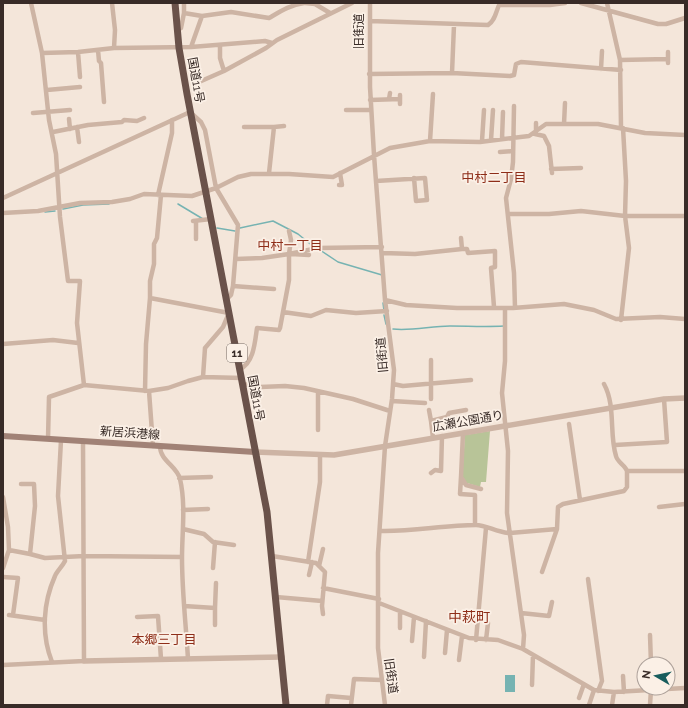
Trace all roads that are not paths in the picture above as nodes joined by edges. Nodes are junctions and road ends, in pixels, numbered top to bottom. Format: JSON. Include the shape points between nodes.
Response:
{"nodes":[{"id":1,"x":32,"y":3,"type":"edge"},
{"id":2,"x":112,"y":3,"type":"edge"},
{"id":3,"x":175,"y":3,"type":"edge"},
{"id":4,"x":184,"y":3,"type":"edge"},
{"id":5,"x":304,"y":3,"type":"edge"},
{"id":6,"x":312,"y":3,"type":"edge"},
{"id":7,"x":352,"y":3,"type":"edge"},
{"id":8,"x":370,"y":3,"type":"edge"},
{"id":9,"x":565,"y":3,"type":"edge"},
{"id":10,"x":581,"y":3,"type":"edge"},
{"id":11,"x":607,"y":3,"type":"edge"},
{"id":12,"x":500,"y":4,"type":"edge"},
{"id":13,"x":608,"y":10,"type":"junction"},
{"id":14,"x":184,"y":13,"type":"junction"},
{"id":15,"x":330,"y":13,"type":"junction"},
{"id":16,"x":202,"y":16,"type":"junction"},
{"id":17,"x":685,"y":18,"type":"edge"},
{"id":18,"x":370,"y":21,"type":"junction"},
{"id":19,"x":454,"y":25,"type":"junction"},
{"id":20,"x":177,"y":30,"type":"junction"},
{"id":21,"x":272,"y":43,"type":"junction"},
{"id":22,"x":220,"y":45,"type":"junction"},
{"id":23,"x":191,"y":47,"type":"junction"},
{"id":24,"x":114,"y":48,"type":"junction"},
{"id":25,"x":179,"y":48,"type":"junction"},
{"id":26,"x":98,"y":50,"type":"junction"},
{"id":27,"x":602,"y":51,"type":"dead end"},
{"id":28,"x":78,"y":52,"type":"junction"},
{"id":29,"x":668,"y":52,"type":"dead end"},
{"id":30,"x":42,"y":53,"type":"junction"},
{"id":31,"x":620,"y":60,"type":"junction"},
{"id":32,"x":601,"y":69,"type":"junction"},
{"id":33,"x":621,"y":70,"type":"junction"},
{"id":34,"x":224,"y":71,"type":"junction"},
{"id":35,"x":452,"y":73,"type":"junction"},
{"id":36,"x":369,"y":74,"type":"junction"},
{"id":37,"x":80,"y":77,"type":"dead end"},
{"id":38,"x":199,"y":82,"type":"dead end"},
{"id":39,"x":80,"y":87,"type":"dead end"},
{"id":40,"x":47,"y":90,"type":"junction"},
{"id":41,"x":390,"y":93,"type":"dead end"},
{"id":42,"x":433,"y":94,"type":"dead end"},
{"id":43,"x":389,"y":99,"type":"junction"},
{"id":44,"x":400,"y":99,"type":"dead end"},
{"id":45,"x":370,"y":100,"type":"junction"},
{"id":46,"x":104,"y":102,"type":"dead end"},
{"id":47,"x":565,"y":104,"type":"dead end"},
{"id":48,"x":70,"y":110,"type":"dead end"},
{"id":49,"x":346,"y":110,"type":"dead end"},
{"id":50,"x":371,"y":110,"type":"junction"},
{"id":51,"x":484,"y":110,"type":"dead end"},
{"id":52,"x":493,"y":110,"type":"dead end"},
{"id":53,"x":519,"y":110,"type":"dead end"},
{"id":54,"x":49,"y":112,"type":"junction"},
{"id":55,"x":190,"y":112,"type":"junction"},
{"id":56,"x":503,"y":112,"type":"dead end"},
{"id":57,"x":33,"y":113,"type":"dead end"},
{"id":58,"x":144,"y":118,"type":"dead end"},
{"id":59,"x":69,"y":120,"type":"dead end"},
{"id":60,"x":172,"y":120,"type":"junction"},
{"id":61,"x":536,"y":123,"type":"dead end"},
{"id":62,"x":564,"y":124,"type":"junction"},
{"id":63,"x":284,"y":126,"type":"dead end"},
{"id":64,"x":77,"y":127,"type":"junction"},
{"id":65,"x":244,"y":127,"type":"dead end"},
{"id":66,"x":274,"y":127,"type":"junction"},
{"id":67,"x":622,"y":128,"type":"junction"},
{"id":68,"x":70,"y":129,"type":"junction"},
{"id":69,"x":53,"y":132,"type":"junction"},
{"id":70,"x":536,"y":133,"type":"junction"},
{"id":71,"x":685,"y":135,"type":"edge"},
{"id":72,"x":513,"y":138,"type":"junction"},
{"id":73,"x":502,"y":139,"type":"junction"},
{"id":74,"x":491,"y":140,"type":"junction"},
{"id":75,"x":430,"y":141,"type":"junction"},
{"id":76,"x":482,"y":141,"type":"junction"},
{"id":77,"x":79,"y":142,"type":"dead end"},
{"id":78,"x":513,"y":151,"type":"junction"},
{"id":79,"x":500,"y":152,"type":"dead end"},
{"id":80,"x":374,"y":155,"type":"junction"},
{"id":81,"x":581,"y":168,"type":"dead end"},
{"id":82,"x":269,"y":173,"type":"junction"},
{"id":83,"x":340,"y":173,"type":"junction"},
{"id":84,"x":58,"y":174,"type":"junction"},
{"id":85,"x":414,"y":178,"type":"junction"},
{"id":86,"x":376,"y":181,"type":"junction"},
{"id":87,"x":339,"y":186,"type":"dead end"},
{"id":88,"x":216,"y":188,"type":"junction"},
{"id":89,"x":206,"y":192,"type":"junction"},
{"id":90,"x":159,"y":195,"type":"junction"},
{"id":91,"x":3,"y":198,"type":"edge"},
{"id":92,"x":59,"y":208,"type":"junction"},
{"id":93,"x":3,"y":213,"type":"edge"},
{"id":94,"x":508,"y":214,"type":"junction"},
{"id":95,"x":625,"y":216,"type":"junction"},
{"id":96,"x":685,"y":216,"type":"edge"},
{"id":97,"x":207,"y":220,"type":"junction"},
{"id":98,"x":289,"y":231,"type":"dead end"},
{"id":99,"x":460,"y":238,"type":"dead end"},
{"id":100,"x":196,"y":239,"type":"dead end"},
{"id":101,"x":382,"y":247,"type":"junction"},
{"id":102,"x":462,"y":249,"type":"junction"},
{"id":103,"x":383,"y":253,"type":"junction"},
{"id":104,"x":289,"y":254,"type":"junction"},
{"id":105,"x":309,"y":256,"type":"dead end"},
{"id":106,"x":236,"y":259,"type":"junction"},
{"id":107,"x":233,"y":286,"type":"junction"},
{"id":108,"x":274,"y":289,"type":"dead end"},
{"id":109,"x":150,"y":298,"type":"junction"},
{"id":110,"x":226,"y":300,"type":"junction"},
{"id":111,"x":386,"y":300,"type":"junction"},
{"id":112,"x":494,"y":307,"type":"junction"},
{"id":113,"x":505,"y":308,"type":"junction"},
{"id":114,"x":515,"y":308,"type":"junction"},
{"id":115,"x":387,"y":311,"type":"junction"},
{"id":116,"x":283,"y":312,"type":"junction"},
{"id":117,"x":229,"y":313,"type":"junction"},
{"id":118,"x":685,"y":319,"type":"edge"},
{"id":119,"x":621,"y":320,"type":"junction"},
{"id":120,"x":78,"y":343,"type":"junction"},
{"id":121,"x":3,"y":344,"type":"edge"},
{"id":122,"x":430,"y":360,"type":"dead end"},
{"id":123,"x":240,"y":369,"type":"junction"},
{"id":124,"x":203,"y":377,"type":"junction"},
{"id":125,"x":471,"y":380,"type":"dead end"},
{"id":126,"x":242,"y":381,"type":"junction"},
{"id":127,"x":394,"y":384,"type":"junction"},
{"id":128,"x":430,"y":384,"type":"junction"},
{"id":129,"x":604,"y":384,"type":"dead end"},
{"id":130,"x":84,"y":385,"type":"junction"},
{"id":131,"x":147,"y":391,"type":"junction"},
{"id":132,"x":318,"y":393,"type":"junction"},
{"id":133,"x":685,"y":398,"type":"edge"},
{"id":134,"x":431,"y":399,"type":"dead end"},
{"id":135,"x":664,"y":399,"type":"junction"},
{"id":136,"x":392,"y":401,"type":"junction"},
{"id":137,"x":425,"y":403,"type":"dead end"},
{"id":138,"x":611,"y":408,"type":"junction"},
{"id":139,"x":429,"y":410,"type":"dead end"},
{"id":140,"x":466,"y":410,"type":"dead end"},
{"id":141,"x":390,"y":411,"type":"junction"},
{"id":142,"x":431,"y":421,"type":"junction"},
{"id":143,"x":569,"y":424,"type":"dead end"},
{"id":144,"x":506,"y":425,"type":"junction"},
{"id":145,"x":318,"y":430,"type":"dead end"},
{"id":146,"x":463,"y":433,"type":"junction"},
{"id":147,"x":3,"y":436,"type":"edge"},
{"id":148,"x":442,"y":436,"type":"junction"},
{"id":149,"x":433,"y":438,"type":"junction"},
{"id":150,"x":48,"y":439,"type":"junction"},
{"id":151,"x":61,"y":440,"type":"junction"},
{"id":152,"x":83,"y":441,"type":"junction"},
{"id":153,"x":615,"y":445,"type":"junction"},
{"id":154,"x":157,"y":446,"type":"junction"},
{"id":155,"x":385,"y":446,"type":"junction"},
{"id":156,"x":255,"y":452,"type":"junction"},
{"id":157,"x":320,"y":455,"type":"junction"},
{"id":158,"x":627,"y":471,"type":"junction"},
{"id":159,"x":685,"y":471,"type":"edge"},
{"id":160,"x":431,"y":474,"type":"dead end"},
{"id":161,"x":211,"y":477,"type":"dead end"},
{"id":162,"x":460,"y":477,"type":"junction"},
{"id":163,"x":179,"y":478,"type":"junction"},
{"id":164,"x":21,"y":484,"type":"dead end"},
{"id":165,"x":481,"y":489,"type":"dead end"},
{"id":166,"x":3,"y":497,"type":"edge"},
{"id":167,"x":580,"y":500,"type":"junction"},
{"id":168,"x":685,"y":504,"type":"edge"},
{"id":169,"x":660,"y":507,"type":"dead end"},
{"id":170,"x":208,"y":509,"type":"dead end"},
{"id":171,"x":183,"y":510,"type":"junction"},
{"id":172,"x":475,"y":525,"type":"junction"},
{"id":173,"x":486,"y":528,"type":"junction"},
{"id":174,"x":183,"y":529,"type":"junction"},
{"id":175,"x":557,"y":529,"type":"junction"},
{"id":176,"x":380,"y":531,"type":"junction"},
{"id":177,"x":509,"y":533,"type":"junction"},
{"id":178,"x":216,"y":542,"type":"junction"},
{"id":179,"x":234,"y":545,"type":"dead end"},
{"id":180,"x":322,"y":549,"type":"dead end"},
{"id":181,"x":9,"y":550,"type":"junction"},
{"id":182,"x":30,"y":554,"type":"junction"},
{"id":183,"x":84,"y":556,"type":"junction"},
{"id":184,"x":272,"y":556,"type":"junction"},
{"id":185,"x":64,"y":557,"type":"junction"},
{"id":186,"x":182,"y":557,"type":"junction"},
{"id":187,"x":310,"y":562,"type":"junction"},
{"id":188,"x":319,"y":566,"type":"junction"},
{"id":189,"x":3,"y":568,"type":"edge"},
{"id":190,"x":213,"y":568,"type":"dead end"},
{"id":191,"x":542,"y":572,"type":"dead end"},
{"id":192,"x":309,"y":575,"type":"dead end"},
{"id":193,"x":3,"y":577,"type":"edge"},
{"id":194,"x":588,"y":578,"type":"dead end"},
{"id":195,"x":216,"y":583,"type":"dead end"},
{"id":196,"x":323,"y":588,"type":"junction"},
{"id":197,"x":276,"y":597,"type":"junction"},
{"id":198,"x":322,"y":601,"type":"junction"},
{"id":199,"x":379,"y":601,"type":"junction"},
{"id":200,"x":552,"y":602,"type":"dead end"},
{"id":201,"x":184,"y":606,"type":"junction"},
{"id":202,"x":215,"y":608,"type":"junction"},
{"id":203,"x":400,"y":612,"type":"junction"},
{"id":204,"x":521,"y":613,"type":"junction"},
{"id":205,"x":323,"y":614,"type":"dead end"},
{"id":206,"x":137,"y":617,"type":"dead end"},
{"id":207,"x":414,"y":617,"type":"junction"},
{"id":208,"x":45,"y":620,"type":"junction"},
{"id":209,"x":426,"y":622,"type":"junction"},
{"id":210,"x":488,"y":623,"type":"dead end"},
{"id":211,"x":215,"y":625,"type":"dead end"},
{"id":212,"x":400,"y":628,"type":"dead end"},
{"id":213,"x":448,"y":630,"type":"junction"},
{"id":214,"x":650,"y":635,"type":"dead end"},
{"id":215,"x":462,"y":636,"type":"junction"},
{"id":216,"x":476,"y":640,"type":"junction"},
{"id":217,"x":486,"y":640,"type":"junction"},
{"id":218,"x":412,"y":642,"type":"dead end"},
{"id":219,"x":523,"y":649,"type":"junction"},
{"id":220,"x":445,"y":653,"type":"dead end"},
{"id":221,"x":533,"y":655,"type":"junction"},
{"id":222,"x":651,"y":656,"type":"edge"},
{"id":223,"x":282,"y":657,"type":"junction"},
{"id":224,"x":424,"y":657,"type":"dead end"},
{"id":225,"x":161,"y":659,"type":"junction"},
{"id":226,"x":188,"y":659,"type":"junction"},
{"id":227,"x":459,"y":660,"type":"dead end"},
{"id":228,"x":84,"y":661,"type":"junction"},
{"id":229,"x":52,"y":662,"type":"junction"},
{"id":230,"x":3,"y":665,"type":"edge"},
{"id":231,"x":623,"y":676,"type":"dead end"},
{"id":232,"x":381,"y":680,"type":"junction"},
{"id":233,"x":584,"y":684,"type":"junction"},
{"id":234,"x":532,"y":685,"type":"dead end"},
{"id":235,"x":596,"y":690,"type":"junction"},
{"id":236,"x":636,"y":691,"type":"edge"},
{"id":237,"x":614,"y":692,"type":"junction"},
{"id":238,"x":624,"y":692,"type":"junction"},
{"id":239,"x":351,"y":698,"type":"junction"},
{"id":240,"x":579,"y":698,"type":"dead end"},
{"id":241,"x":286,"y":705,"type":"edge"},
{"id":242,"x":327,"y":705,"type":"edge"},
{"id":243,"x":351,"y":705,"type":"edge"},
{"id":244,"x":385,"y":705,"type":"edge"},
{"id":245,"x":589,"y":705,"type":"edge"},
{"id":246,"x":612,"y":705,"type":"edge"}],
"edges":[{"from":1,"to":30,"type":"street"},
{"from":2,"to":24,"type":"street"},
{"from":3,"to":20,"type":"highway","name":"国道11号","number":"11"},
{"from":4,"to":14,"type":"street"},
{"from":5,"to":6,"type":"street"},
{"from":5,"to":16,"type":"street","via":[[275,12],[269,18],[231,12]]},
{"from":6,"to":15,"type":"street"},
{"from":7,"to":15,"type":"street"},
{"from":8,"to":18,"type":"street","name":"旧街道"},
{"from":9,"to":12,"type":"street"},
{"from":10,"to":13,"type":"street"},
{"from":11,"to":13,"type":"street"},
{"from":12,"to":19,"type":"street","via":[[496,16],[488,25]]},
{"from":13,"to":17,"type":"street","via":[[658,24]]},
{"from":13,"to":31,"type":"street"},
{"from":14,"to":16,"type":"street"},
{"from":14,"to":20,"type":"street","via":[[181,28]]},
{"from":15,"to":21,"type":"street"},
{"from":16,"to":23,"type":"street"},
{"from":18,"to":19,"type":"street"},
{"from":18,"to":36,"type":"street","name":"旧街道"},
{"from":19,"to":35,"type":"street"},
{"from":20,"to":25,"type":"highway","name":"国道11号","number":"11"},
{"from":21,"to":22,"type":"street","via":[[265,41]]},
{"from":21,"to":34,"type":"street"},
{"from":22,"to":23,"type":"street"},
{"from":22,"to":34,"type":"street"},
{"from":23,"to":25,"type":"street"},
{"from":24,"to":25,"type":"street"},
{"from":24,"to":26,"type":"street"},
{"from":25,"to":55,"type":"highway","name":"国道11号","number":"11"},
{"from":26,"to":28,"type":"street"},
{"from":26,"to":46,"type":"street"},
{"from":27,"to":32,"type":"street"},
{"from":28,"to":30,"type":"street"},
{"from":28,"to":37,"type":"street"},
{"from":29,"to":31,"type":"street","via":[[668,61],[641,57]]},
{"from":30,"to":40,"type":"street"},
{"from":31,"to":33,"type":"street"},
{"from":32,"to":33,"type":"street"},
{"from":32,"to":35,"type":"street","via":[[522,62],[516,64],[514,75],[510,76]]},
{"from":33,"to":67,"type":"street"},
{"from":34,"to":38,"type":"street"},
{"from":35,"to":36,"type":"street"},
{"from":36,"to":45,"type":"street","name":"旧街道"},
{"from":39,"to":40,"type":"street"},
{"from":40,"to":54,"type":"street"},
{"from":41,"to":43,"type":"street"},
{"from":42,"to":75,"type":"street"},
{"from":43,"to":44,"type":"street"},
{"from":43,"to":45,"type":"street"},
{"from":45,"to":50,"type":"street","name":"旧街道"},
{"from":47,"to":62,"type":"street"},
{"from":48,"to":54,"type":"street"},
{"from":49,"to":50,"type":"street"},
{"from":50,"to":80,"type":"street","name":"旧街道"},
{"from":51,"to":76,"type":"street"},
{"from":52,"to":74,"type":"street"},
{"from":53,"to":72,"type":"street","via":[[514,108]]},
{"from":54,"to":57,"type":"street"},
{"from":54,"to":69,"type":"street"},
{"from":55,"to":60,"type":"street"},
{"from":55,"to":88,"type":"street","via":[[201,122],[205,130]]},
{"from":55,"to":89,"type":"highway","name":"国道11号","number":"11"},
{"from":56,"to":73,"type":"street"},
{"from":58,"to":64,"type":"street","via":[[137,121],[124,120]]},
{"from":59,"to":68,"type":"street"},
{"from":60,"to":84,"type":"street"},
{"from":60,"to":90,"type":"street","via":[[172,133]]},
{"from":61,"to":70,"type":"street"},
{"from":62,"to":67,"type":"street","via":[[598,124]]},
{"from":62,"to":70,"type":"street","via":[[546,124]]},
{"from":63,"to":66,"type":"street"},
{"from":64,"to":68,"type":"street"},
{"from":64,"to":77,"type":"street"},
{"from":65,"to":66,"type":"street"},
{"from":66,"to":82,"type":"street"},
{"from":67,"to":71,"type":"street","via":[[646,133]]},
{"from":67,"to":95,"type":"street","via":[[626,181]]},
{"from":68,"to":69,"type":"street"},
{"from":69,"to":84,"type":"street"},
{"from":70,"to":72,"type":"street"},
{"from":70,"to":81,"type":"street","via":[[544,136],[552,151],[552,171],[572,171]]},
{"from":72,"to":73,"type":"street"},
{"from":72,"to":78,"type":"street"},
{"from":73,"to":74,"type":"street"},
{"from":74,"to":76,"type":"street"},
{"from":75,"to":76,"type":"street"},
{"from":75,"to":80,"type":"street","via":[[390,148]]},
{"from":78,"to":79,"type":"street"},
{"from":78,"to":94,"type":"street","via":[[511,179],[506,198]]},
{"from":80,"to":83,"type":"street"},
{"from":80,"to":86,"type":"street","name":"旧街道"},
{"from":82,"to":83,"type":"street","via":[[332,176]]},
{"from":82,"to":88,"type":"street","via":[[238,177]]},
{"from":83,"to":87,"type":"street","via":[[342,185]]},
{"from":84,"to":91,"type":"street"},
{"from":84,"to":92,"type":"street"},
{"from":85,"to":85,"type":"street","via":[[416,201],[427,200],[426,178]]},
{"from":85,"to":86,"type":"street"},
{"from":86,"to":101,"type":"street","name":"旧街道"},
{"from":88,"to":89,"type":"street"},
{"from":88,"to":106,"type":"street","via":[[238,225]]},
{"from":89,"to":90,"type":"street","via":[[192,196]]},
{"from":89,"to":97,"type":"highway","name":"国道11号","number":"11"},
{"from":90,"to":92,"type":"street","via":[[144,194],[106,203],[80,203]]},
{"from":90,"to":109,"type":"street"},
{"from":92,"to":93,"type":"street"},
{"from":92,"to":120,"type":"street","via":[[68,282],[80,281],[76,323]]},
{"from":94,"to":95,"type":"street","via":[[581,212]]},
{"from":94,"to":114,"type":"street"},
{"from":95,"to":96,"type":"street"},
{"from":95,"to":119,"type":"street","via":[[629,248]]},
{"from":97,"to":100,"type":"street","via":[[194,221]]},
{"from":97,"to":110,"type":"highway","name":"国道11号","number":"11"},
{"from":98,"to":104,"type":"street"},
{"from":99,"to":102,"type":"street"},
{"from":101,"to":103,"type":"street","name":"旧街道"},
{"from":101,"to":104,"type":"street","via":[[318,248]]},
{"from":102,"to":103,"type":"street","via":[[415,254]]},
{"from":102,"to":112,"type":"street","via":[[467,249],[468,253],[494,251],[495,267],[491,268]]},
{"from":103,"to":111,"type":"street","name":"旧街道"},
{"from":104,"to":105,"type":"street"},
{"from":104,"to":106,"type":"street"},
{"from":104,"to":116,"type":"street","via":[[289,280]]},
{"from":106,"to":107,"type":"street"},
{"from":107,"to":108,"type":"street"},
{"from":107,"to":110,"type":"street","via":[[231,295]]},
{"from":109,"to":117,"type":"street"},
{"from":109,"to":131,"type":"street","via":[[146,344]]},
{"from":110,"to":117,"type":"highway","name":"国道11号","number":"11"},
{"from":111,"to":112,"type":"street","via":[[406,305]]},
{"from":111,"to":115,"type":"street","name":"旧街道"},
{"from":112,"to":113,"type":"street"},
{"from":113,"to":114,"type":"street"},
{"from":113,"to":144,"type":"street","via":[[502,393]]},
{"from":114,"to":119,"type":"street","via":[[564,304]]},
{"from":115,"to":116,"type":"street","via":[[356,313],[326,310],[311,316]]},
{"from":115,"to":127,"type":"street","name":"旧街道"},
{"from":116,"to":123,"type":"street","via":[[279,330],[257,328],[249,361]]},
{"from":117,"to":123,"type":"highway","name":"国道11号","number":"11"},
{"from":117,"to":124,"type":"street","via":[[223,327],[205,348]]},
{"from":118,"to":119,"type":"street","via":[[660,317]]},
{"from":120,"to":121,"type":"street","via":[[53,340]]},
{"from":120,"to":130,"type":"street"},
{"from":122,"to":128,"type":"street"},
{"from":123,"to":126,"type":"highway","name":"国道11号","number":"11"},
{"from":124,"to":126,"type":"street"},
{"from":124,"to":131,"type":"street","via":[[168,388]]},
{"from":125,"to":128,"type":"street"},
{"from":126,"to":132,"type":"street","via":[[260,387],[294,387]]},
{"from":126,"to":156,"type":"highway","name":"国道11号","number":"11"},
{"from":127,"to":128,"type":"street"},
{"from":127,"to":136,"type":"street","name":"旧街道"},
{"from":128,"to":134,"type":"street"},
{"from":129,"to":138,"type":"street"},
{"from":130,"to":131,"type":"street"},
{"from":130,"to":150,"type":"street","via":[[49,398]]},
{"from":131,"to":154,"type":"street"},
{"from":132,"to":141,"type":"street","via":[[352,399]]},
{"from":132,"to":145,"type":"street"},
{"from":133,"to":135,"type":"street","name":"広瀬公園通り"},
{"from":135,"to":138,"type":"street","name":"広瀬公園通り"},
{"from":135,"to":153,"type":"street","via":[[667,442]]},
{"from":136,"to":137,"type":"street"},
{"from":136,"to":141,"type":"street","name":"旧街道"},
{"from":138,"to":144,"type":"street","name":"広瀬公園通り"},
{"from":138,"to":153,"type":"street"},
{"from":139,"to":142,"type":"street"},
{"from":140,"to":142,"type":"street","via":[[449,413],[447,417]]},
{"from":141,"to":155,"type":"street","name":"旧街道"},
{"from":142,"to":149,"type":"street"},
{"from":143,"to":167,"type":"street"},
{"from":144,"to":146,"type":"street","name":"広瀬公園通り"},
{"from":144,"to":177,"type":"street"},
{"from":146,"to":148,"type":"street","name":"広瀬公園通り"},
{"from":146,"to":162,"type":"street"},
{"from":147,"to":150,"type":"main road","name":"新居浜港線"},
{"from":148,"to":149,"type":"street","name":"広瀬公園通り"},
{"from":148,"to":160,"type":"street","via":[[441,471],[435,470]]},
{"from":149,"to":155,"type":"street","name":"広瀬公園通り"},
{"from":150,"to":151,"type":"main road","name":"新居浜港線"},
{"from":151,"to":152,"type":"main road","name":"新居浜港線"},
{"from":151,"to":185,"type":"street","via":[[58,496]]},
{"from":152,"to":154,"type":"main road","name":"新居浜港線"},
{"from":152,"to":183,"type":"street"},
{"from":153,"to":158,"type":"street","via":[[616,456]]},
{"from":154,"to":156,"type":"main road","name":"新居浜港線"},
{"from":154,"to":163,"type":"street"},
{"from":155,"to":157,"type":"street","name":"広瀬公園通り"},
{"from":155,"to":176,"type":"street","name":"旧街道"},
{"from":156,"to":157,"type":"street","name":"広瀬公園通り"},
{"from":156,"to":184,"type":"highway","name":"国道11号","number":"11","via":[[267,512]]},
{"from":157,"to":187,"type":"street","via":[[320,482]]},
{"from":158,"to":159,"type":"street"},
{"from":158,"to":167,"type":"street","via":[[627,487],[624,491]]},
{"from":161,"to":163,"type":"street"},
{"from":162,"to":165,"type":"street","via":[[466,484]]},
{"from":162,"to":172,"type":"street","via":[[460,494],[475,495]]},
{"from":163,"to":171,"type":"street"},
{"from":164,"to":182,"type":"street","via":[[34,484],[35,506]]},
{"from":166,"to":181,"type":"street"},
{"from":167,"to":175,"type":"street","via":[[558,507]]},
{"from":168,"to":169,"type":"street"},
{"from":170,"to":171,"type":"street"},
{"from":171,"to":174,"type":"street"},
{"from":172,"to":173,"type":"street"},
{"from":172,"to":176,"type":"street","via":[[402,532]]},
{"from":173,"to":177,"type":"street"},
{"from":173,"to":216,"type":"street"},
{"from":174,"to":178,"type":"street","via":[[204,534]]},
{"from":174,"to":186,"type":"street"},
{"from":175,"to":177,"type":"street"},
{"from":175,"to":191,"type":"street"},
{"from":176,"to":199,"type":"street","name":"旧街道"},
{"from":177,"to":204,"type":"street"},
{"from":178,"to":179,"type":"street"},
{"from":178,"to":190,"type":"street"},
{"from":180,"to":188,"type":"street"},
{"from":181,"to":182,"type":"street"},
{"from":181,"to":189,"type":"street"},
{"from":182,"to":185,"type":"street","via":[[46,558]]},
{"from":183,"to":185,"type":"street"},
{"from":183,"to":186,"type":"street"},
{"from":183,"to":228,"type":"street"},
{"from":184,"to":187,"type":"street"},
{"from":184,"to":197,"type":"highway","name":"国道11号","number":"11"},
{"from":185,"to":208,"type":"street","via":[[65,561],[55,575],[50,590]]},
{"from":186,"to":201,"type":"street"},
{"from":187,"to":188,"type":"street"},
{"from":187,"to":192,"type":"street"},
{"from":188,"to":196,"type":"street","via":[[325,572]]},
{"from":193,"to":208,"type":"street","via":[[18,578],[11,615]]},
{"from":194,"to":235,"type":"street","via":[[602,681]]},
{"from":195,"to":202,"type":"street"},
{"from":196,"to":198,"type":"street"},
{"from":196,"to":199,"type":"street"},
{"from":197,"to":198,"type":"street"},
{"from":197,"to":223,"type":"highway","name":"国道11号","number":"11"},
{"from":198,"to":205,"type":"street"},
{"from":199,"to":203,"type":"street"},
{"from":199,"to":232,"type":"street","name":"旧街道","via":[[378,648]]},
{"from":200,"to":204,"type":"street","via":[[549,616]]},
{"from":201,"to":202,"type":"street"},
{"from":201,"to":226,"type":"street"},
{"from":202,"to":211,"type":"street"},
{"from":203,"to":207,"type":"street"},
{"from":203,"to":212,"type":"street"},
{"from":204,"to":219,"type":"street"},
{"from":206,"to":225,"type":"street","via":[[158,616]]},
{"from":207,"to":209,"type":"street"},
{"from":207,"to":218,"type":"street"},
{"from":208,"to":229,"type":"street","via":[[45,634]]},
{"from":209,"to":213,"type":"street"},
{"from":209,"to":224,"type":"street"},
{"from":210,"to":217,"type":"street"},
{"from":213,"to":215,"type":"street"},
{"from":213,"to":220,"type":"street"},
{"from":214,"to":222,"type":"street"},
{"from":215,"to":216,"type":"street"},
{"from":215,"to":227,"type":"street"},
{"from":216,"to":217,"type":"street"},
{"from":217,"to":219,"type":"street","via":[[498,640]]},
{"from":219,"to":221,"type":"street"},
{"from":221,"to":233,"type":"street"},
{"from":221,"to":234,"type":"street"},
{"from":223,"to":226,"type":"street"},
{"from":223,"to":241,"type":"highway","name":"国道11号","number":"11"},
{"from":225,"to":226,"type":"street"},
{"from":225,"to":228,"type":"street"},
{"from":228,"to":229,"type":"street"},
{"from":229,"to":230,"type":"street"},
{"from":231,"to":238,"type":"street"},
{"from":232,"to":239,"type":"street","via":[[354,679]]},
{"from":232,"to":244,"type":"street","name":"旧街道"},
{"from":233,"to":235,"type":"street"},
{"from":233,"to":240,"type":"street"},
{"from":235,"to":237,"type":"street"},
{"from":235,"to":245,"type":"street"},
{"from":236,"to":238,"type":"street"},
{"from":237,"to":238,"type":"street"},
{"from":237,"to":246,"type":"street"},
{"from":239,"to":242,"type":"street","via":[[328,696]]},
{"from":239,"to":243,"type":"street"}]}
